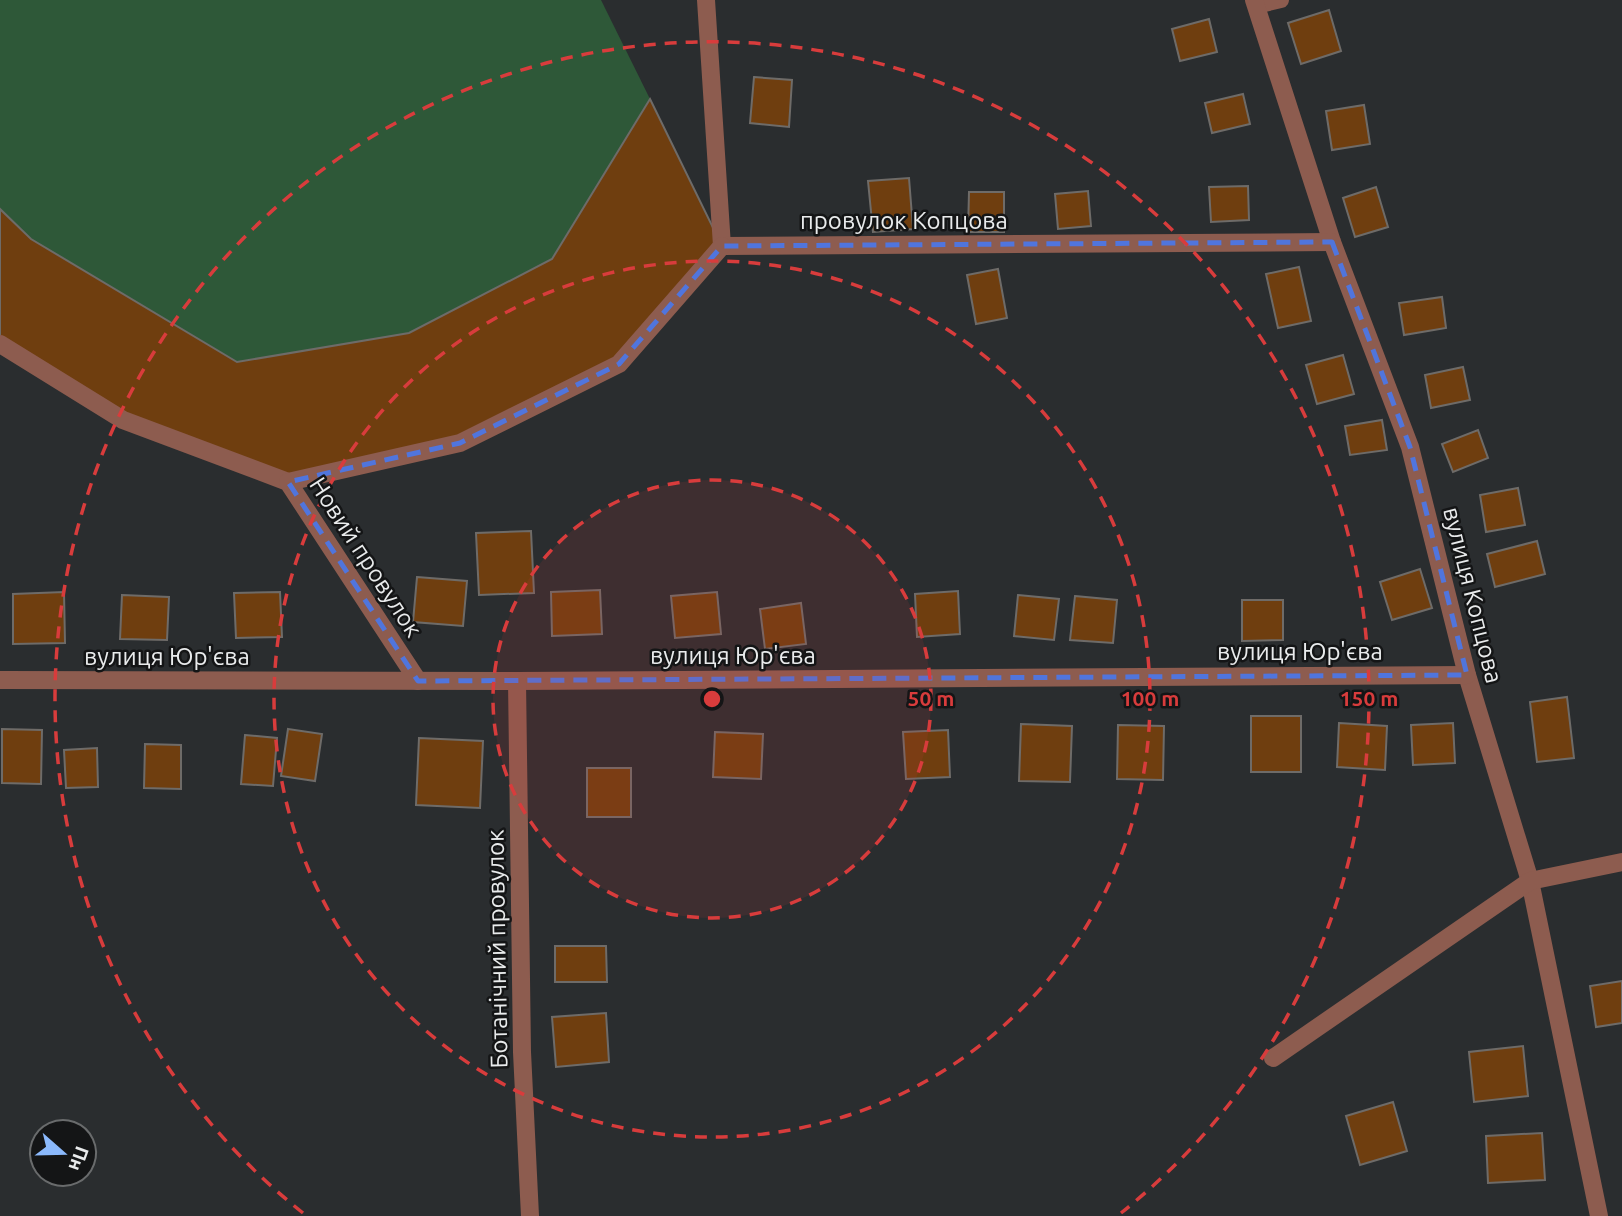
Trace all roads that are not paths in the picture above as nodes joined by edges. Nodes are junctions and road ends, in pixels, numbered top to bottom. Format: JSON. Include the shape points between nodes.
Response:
{"nodes":[{"id":1,"x":706,"y":0,"type":"edge"},
{"id":2,"x":1281,"y":0,"type":"edge"},
{"id":3,"x":1255,"y":3,"type":"edge"},
{"id":4,"x":1332,"y":242,"type":"junction"},
{"id":5,"x":722,"y":246,"type":"junction"},
{"id":6,"x":0,"y":344,"type":"edge"},
{"id":7,"x":288,"y":482,"type":"junction"},
{"id":8,"x":1467,"y":674,"type":"junction"},
{"id":9,"x":0,"y":680,"type":"edge"},
{"id":10,"x":418,"y":681,"type":"junction"},
{"id":11,"x":517,"y":681,"type":"junction"},
{"id":12,"x":1622,"y":862,"type":"edge"},
{"id":13,"x":1530,"y":881,"type":"junction"},
{"id":14,"x":1273,"y":1058,"type":"dead end"},
{"id":15,"x":530,"y":1216,"type":"edge"},
{"id":16,"x":1599,"y":1216,"type":"edge"}],
"edges":[{"from":1,"to":5,"type":"street"},
{"from":2,"to":3,"type":"lane"},
{"from":3,"to":4,"type":"street","name":"вулиця Копцова"},
{"from":4,"to":5,"type":"street","name":"провулок Копцова"},
{"from":4,"to":8,"type":"street","name":"вулиця Копцова","via":[[1410,447]]},
{"from":5,"to":7,"type":"street","via":[[620,364],[460,443]]},
{"from":6,"to":7,"type":"street","name":"Новий провулок","via":[[123,420]]},
{"from":7,"to":10,"type":"street","name":"Новий провулок"},
{"from":8,"to":11,"type":"street","name":"вулиця Юр'єва"},
{"from":8,"to":13,"type":"street","name":"вулиця Копцова"},
{"from":9,"to":10,"type":"street","name":"вулиця Юр'єва"},
{"from":10,"to":11,"type":"street","name":"вулиця Юр'єва"},
{"from":11,"to":15,"type":"street","name":"Ботанічний провулок","via":[[522,1052]]},
{"from":12,"to":13,"type":"street"},
{"from":13,"to":14,"type":"street"},
{"from":13,"to":16,"type":"street","name":"вулиця Копцова"}]}
